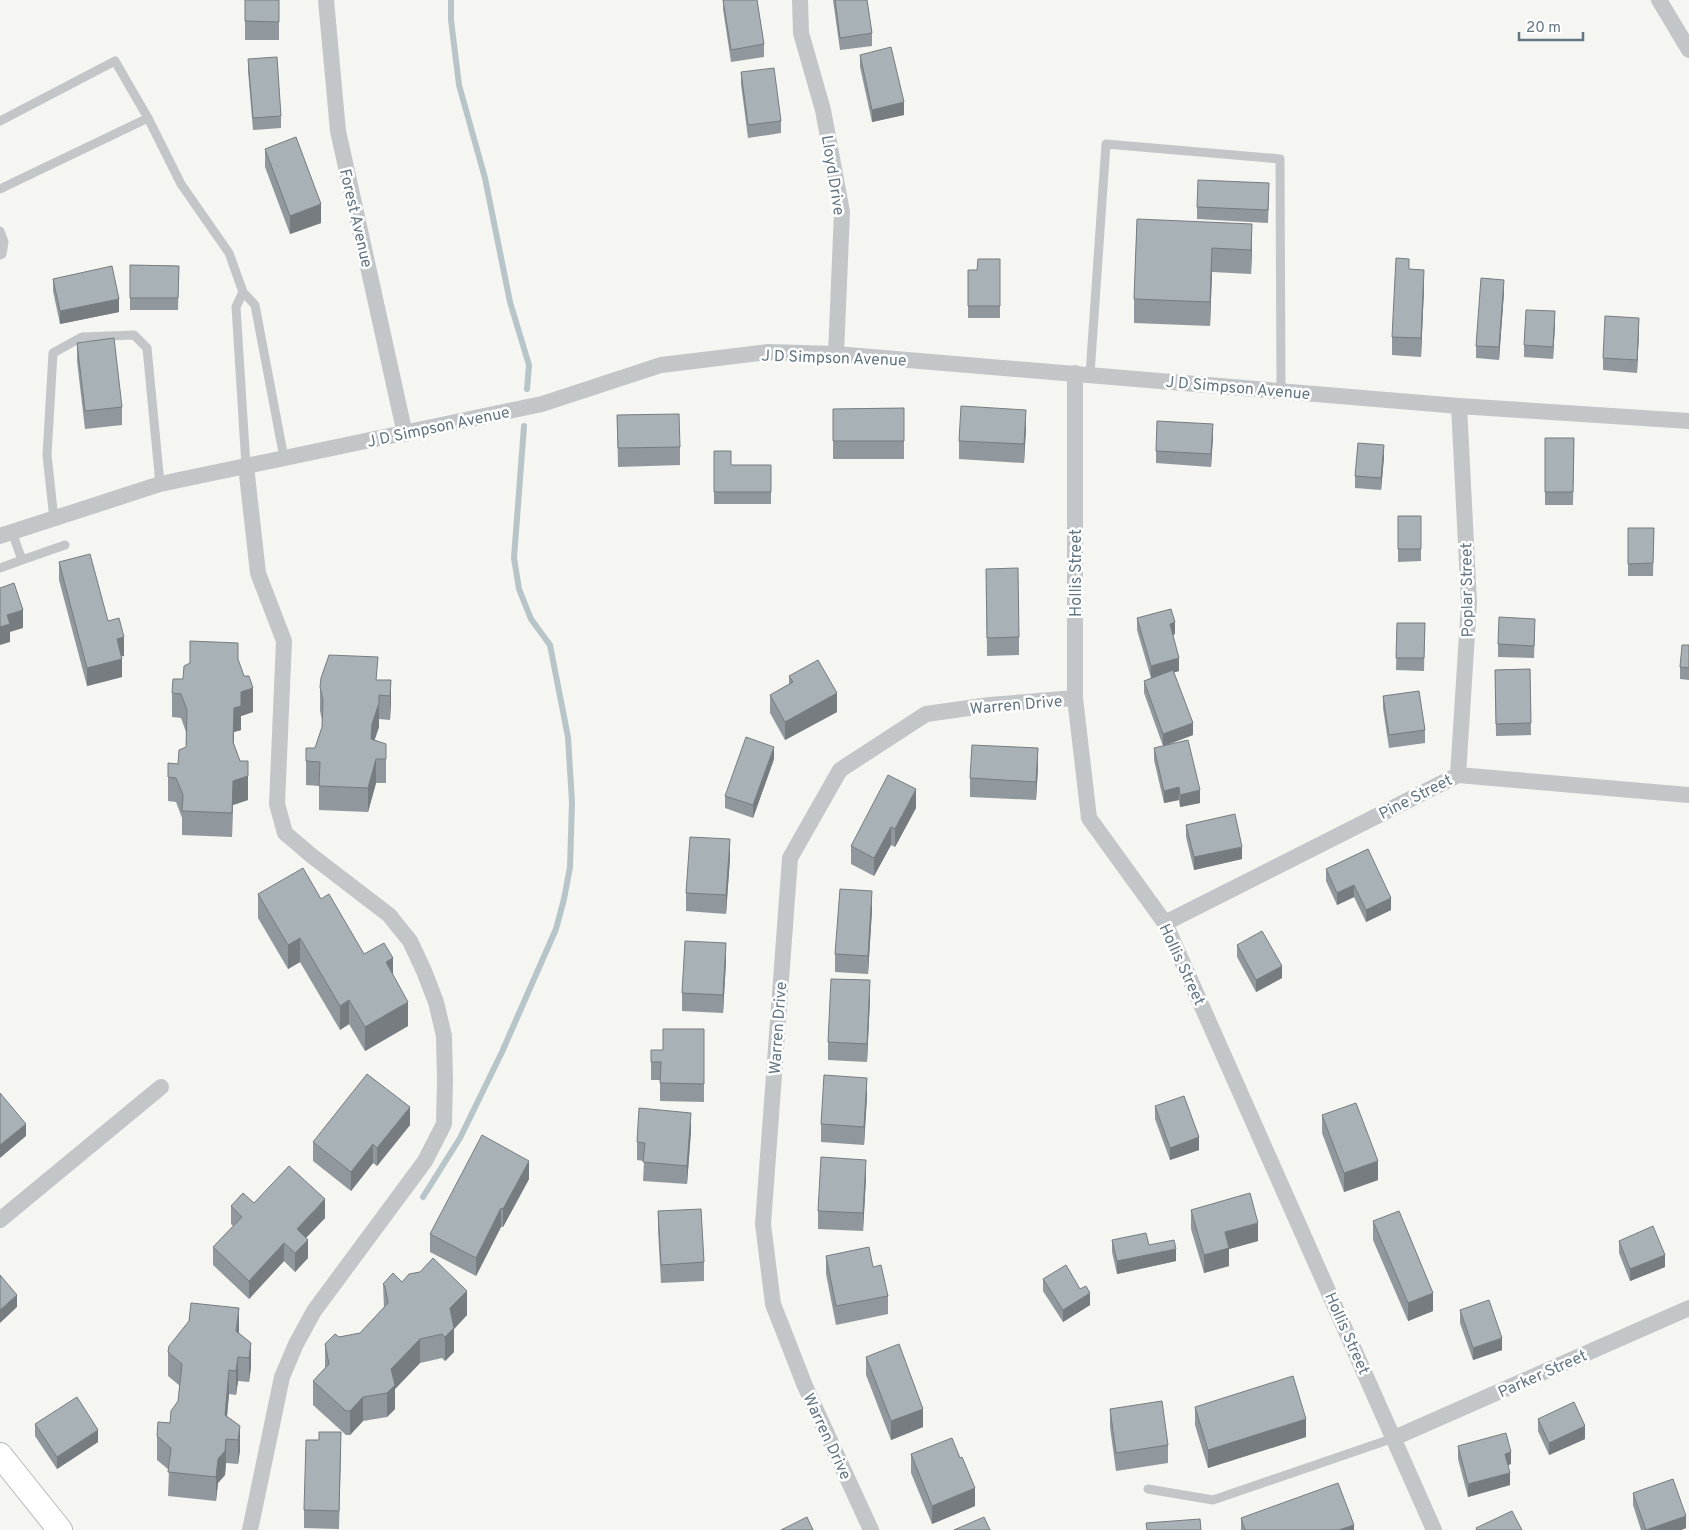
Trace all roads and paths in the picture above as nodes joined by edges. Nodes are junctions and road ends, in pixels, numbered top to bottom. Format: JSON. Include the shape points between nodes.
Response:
{"nodes":[{"id":1,"x":326,"y":0,"type":"edge"},
{"id":2,"x":800,"y":0,"type":"edge"},
{"id":3,"x":1659,"y":0,"type":"edge"},
{"id":4,"x":1689,"y":50,"type":"edge"},
{"id":5,"x":148,"y":118,"type":"junction"},
{"id":6,"x":0,"y":122,"type":"edge"},
{"id":7,"x":0,"y":190,"type":"edge"},
{"id":8,"x":0,"y":232,"type":"edge"},
{"id":9,"x":0,"y":255,"type":"edge"},
{"id":10,"x":243,"y":292,"type":"junction"},
{"id":11,"x":836,"y":354,"type":"junction"},
{"id":12,"x":1082,"y":374,"type":"junction"},
{"id":13,"x":1281,"y":391,"type":"junction"},
{"id":14,"x":1459,"y":406,"type":"junction"},
{"id":15,"x":1689,"y":421,"type":"edge"},
{"id":16,"x":405,"y":434,"type":"junction"},
{"id":17,"x":284,"y":458,"type":"junction"},
{"id":18,"x":246,"y":466,"type":"junction"},
{"id":19,"x":160,"y":484,"type":"junction"},
{"id":20,"x":54,"y":519,"type":"junction"},
{"id":21,"x":6,"y":534,"type":"edge"},
{"id":22,"x":65,"y":545,"type":"dead end"},
{"id":23,"x":22,"y":560,"type":"junction"},
{"id":24,"x":0,"y":568,"type":"edge"},
{"id":25,"x":1075,"y":698,"type":"junction"},
{"id":26,"x":1458,"y":775,"type":"junction"},
{"id":27,"x":1689,"y":795,"type":"edge"},
{"id":28,"x":1165,"y":923,"type":"junction"},
{"id":29,"x":161,"y":1087,"type":"dead end"},
{"id":30,"x":0,"y":1220,"type":"edge"},
{"id":31,"x":1689,"y":1308,"type":"edge"},
{"id":32,"x":1394,"y":1438,"type":"junction"},
{"id":33,"x":0,"y":1455,"type":"edge"},
{"id":34,"x":1148,"y":1490,"type":"dead end"},
{"id":35,"x":60,"y":1530,"type":"edge"},
{"id":36,"x":250,"y":1530,"type":"edge"},
{"id":37,"x":871,"y":1530,"type":"edge"},
{"id":38,"x":1434,"y":1530,"type":"edge"}],
"edges":[{"from":1,"to":16,"type":"street","name":"Forest Avenue","via":[[338,131]]},
{"from":2,"to":11,"type":"street","name":"Lloyd Drive","via":[[801,34],[823,110],[842,212]]},
{"from":3,"to":4,"type":"street"},
{"from":5,"to":6,"type":"lane","via":[[115,61]]},
{"from":5,"to":7,"type":"lane"},
{"from":5,"to":10,"type":"lane","via":[[181,184],[229,253]]},
{"from":8,"to":9,"type":"lane","via":[[4,242]]},
{"from":10,"to":17,"type":"lane","via":[[255,305]]},
{"from":10,"to":18,"type":"lane","via":[[236,307]]},
{"from":11,"to":12,"type":"street","name":"J D Simpson Avenue"},
{"from":11,"to":16,"type":"street","name":"J D Simpson Avenue","via":[[768,352],[661,365],[542,404]]},
{"from":12,"to":13,"type":"street","name":"J D Simpson Avenue"},
{"from":12,"to":13,"type":"lane","via":[[1106,144],[1280,159]]},
{"from":12,"to":25,"type":"street","name":"Hollis Street"},
{"from":13,"to":14,"type":"street","name":"J D Simpson Avenue"},
{"from":14,"to":15,"type":"street","name":"J D Simpson Avenue"},
{"from":14,"to":26,"type":"street","name":"Poplar Street","via":[[1469,603]]},
{"from":16,"to":17,"type":"street","name":"J D Simpson Avenue"},
{"from":17,"to":18,"type":"street","name":"J D Simpson Avenue"},
{"from":18,"to":19,"type":"street","name":"J D Simpson Avenue"},
{"from":18,"to":36,"type":"street","via":[[258,573],[284,641],[277,804],[286,833],[389,915],[410,941],[436,1002],[444,1036],[445,1080],[444,1124],[425,1161],[314,1311],[282,1377]]},
{"from":19,"to":20,"type":"street","name":"J D Simpson Avenue"},
{"from":19,"to":20,"type":"lane","via":[[147,348],[134,335],[82,336],[53,353],[47,455]]},
{"from":20,"to":21,"type":"street","name":"J D Simpson Avenue"},
{"from":21,"to":23,"type":"lane"},
{"from":22,"to":23,"type":"lane"},
{"from":23,"to":24,"type":"lane"},
{"from":25,"to":28,"type":"street","name":"Hollis Street","via":[[1089,818]]},
{"from":25,"to":37,"type":"street","name":"Warren Drive","via":[[926,714],[840,770],[790,858],[763,1224],[773,1304],[805,1386]]},
{"from":26,"to":27,"type":"street","name":"Pine Street"},
{"from":26,"to":28,"type":"street","name":"Pine Street"},
{"from":28,"to":32,"type":"street","name":"Hollis Street"},
{"from":29,"to":30,"type":"street"},
{"from":31,"to":32,"type":"street","name":"Parker Street"},
{"from":32,"to":34,"type":"lane","via":[[1213,1500]]},
{"from":32,"to":38,"type":"street","name":"Hollis Street"},
{"from":33,"to":35,"type":"street"}]}
